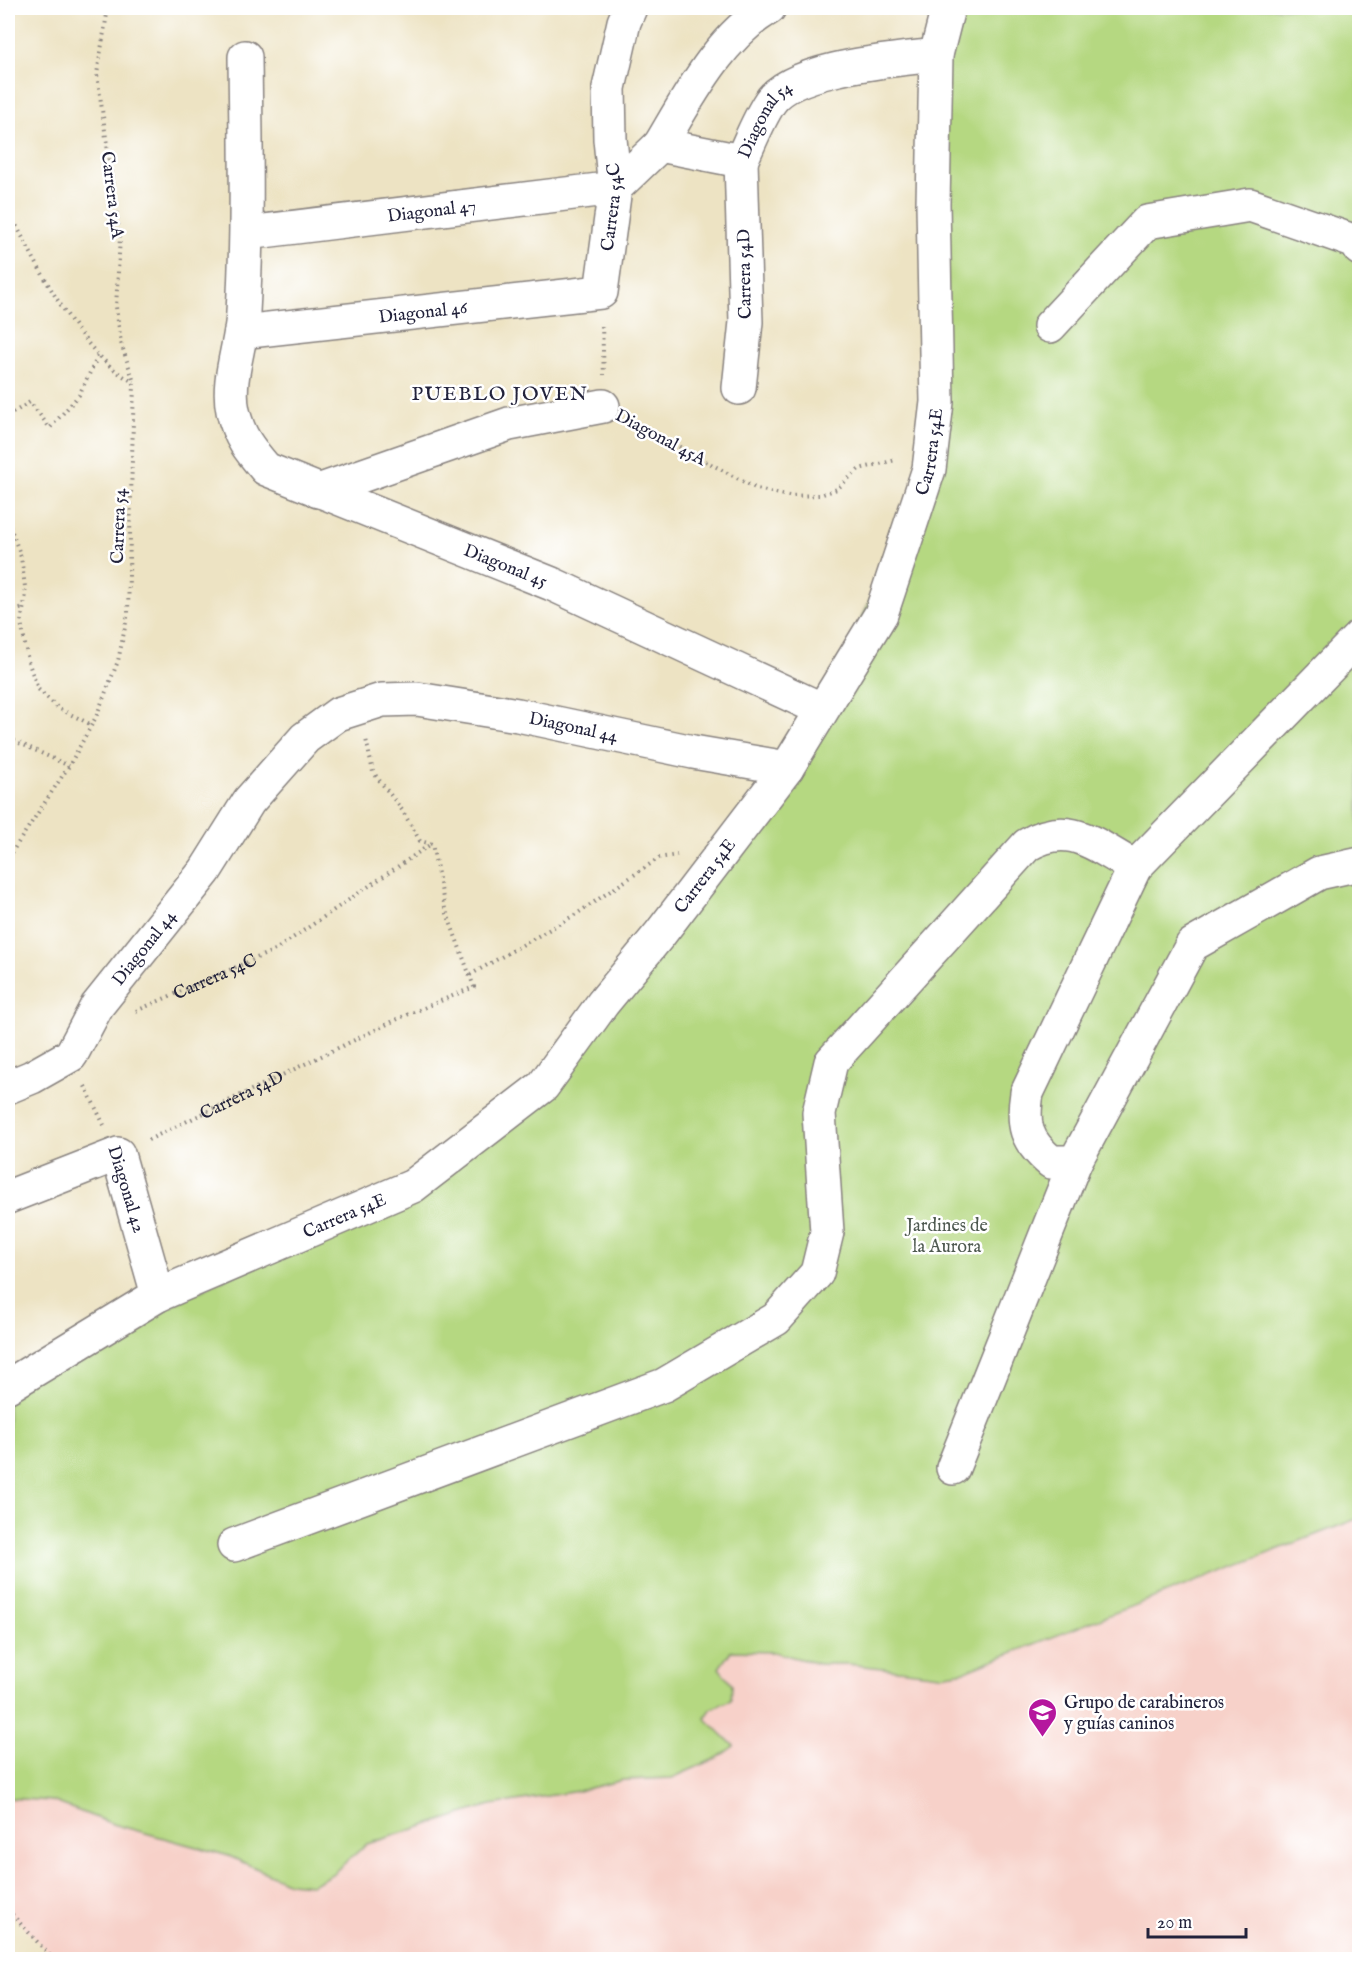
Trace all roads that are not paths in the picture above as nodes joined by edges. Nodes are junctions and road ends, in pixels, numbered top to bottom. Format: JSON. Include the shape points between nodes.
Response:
{"nodes":[{"id":1,"x":630,"y":8,"type":"edge"},
{"id":2,"x":948,"y":8,"type":"edge"},
{"id":3,"x":756,"y":10,"type":"edge"},
{"id":4,"x":936,"y":55,"type":"junction"},
{"id":5,"x":244,"y":57,"type":"dead end"},
{"id":6,"x":660,"y":146,"type":"junction"},
{"id":7,"x":741,"y":161,"type":"junction"},
{"id":8,"x":615,"y":188,"type":"junction"},
{"id":9,"x":247,"y":233,"type":"junction"},
{"id":10,"x":1359,"y":249,"type":"edge"},
{"id":11,"x":601,"y":292,"type":"joint"},
{"id":12,"x":1050,"y":326,"type":"dead end"},
{"id":13,"x":242,"y":332,"type":"junction"},
{"id":14,"x":739,"y":388,"type":"dead end"},
{"id":15,"x":603,"y":406,"type":"road end"},
{"id":16,"x":318,"y":491,"type":"junction"},
{"id":17,"x":1359,"y":636,"type":"edge"},
{"id":18,"x":821,"y":709,"type":"junction"},
{"id":19,"x":787,"y":768,"type":"junction"},
{"id":20,"x":1359,"y":864,"type":"edge"},
{"id":21,"x":1135,"y":867,"type":"junction"},
{"id":22,"x":8,"y":1087,"type":"edge"},
{"id":23,"x":1075,"y":1162,"type":"junction"},
{"id":24,"x":8,"y":1197,"type":"edge"},
{"id":25,"x":158,"y":1295,"type":"junction"},
{"id":26,"x":8,"y":1386,"type":"edge"},
{"id":27,"x":953,"y":1468,"type":"dead end"},
{"id":28,"x":234,"y":1545,"type":"dead end"}],
"edges":[{"from":1,"to":8,"type":"street","name":"Carrera 54C","via":[[609,88]]},
{"from":2,"to":4,"type":"street","name":"Carrera 54E"},
{"from":3,"to":6,"type":"street","via":[[706,68]]},
{"from":4,"to":7,"type":"street","name":"Diagonal 54","via":[[856,64],[798,81],[771,100]]},
{"from":4,"to":18,"type":"street","name":"Carrera 54E","via":[[933,204],[937,402],[929,469],[881,614]]},
{"from":5,"to":9,"type":"street"},
{"from":6,"to":7,"type":"street","name":"Diagonal 54"},
{"from":6,"to":8,"type":"street"},
{"from":7,"to":14,"type":"street","name":"Carrera 54D","via":[[746,322]]},
{"from":8,"to":9,"type":"street","name":"Diagonal 47"},
{"from":8,"to":11,"type":"street","name":"Carrera 54C"},
{"from":9,"to":13,"type":"street"},
{"from":10,"to":12,"type":"street","via":[[1356,242],[1250,205],[1147,222]]},
{"from":11,"to":13,"type":"street","name":"Diagonal 46"},
{"from":13,"to":16,"type":"street","name":"Diagonal 45","via":[[231,392],[243,442],[267,469]]},
{"from":15,"to":16,"type":"street","name":"Diagonal 45A","via":[[509,424]]},
{"from":16,"to":18,"type":"street","name":"Diagonal 45","via":[[552,584]]},
{"from":17,"to":21,"type":"street"},
{"from":18,"to":19,"type":"street","name":"Carrera 54E"},
{"from":19,"to":22,"type":"street","name":"Diagonal 44","via":[[417,699],[382,700],[338,714],[305,738],[249,801],[205,871],[97,1005],[71,1055]]},
{"from":19,"to":25,"type":"street","name":"Carrera 54E","via":[[543,1086],[413,1186]]},
{"from":20,"to":23,"type":"street","via":[[1319,873],[1192,945]]},
{"from":21,"to":23,"type":"street","via":[[1027,1093],[1023,1120],[1035,1149],[1051,1162]]},
{"from":21,"to":28,"type":"street","via":[[1069,832],[1045,834],[1027,845],[831,1062],[819,1113],[827,1232],[817,1273],[776,1319],[664,1385]]},
{"from":23,"to":27,"type":"street"},
{"from":24,"to":25,"type":"street","name":"Diagonal 42","via":[[118,1154]]},
{"from":25,"to":26,"type":"street","name":"Carrera 54E"}]}
